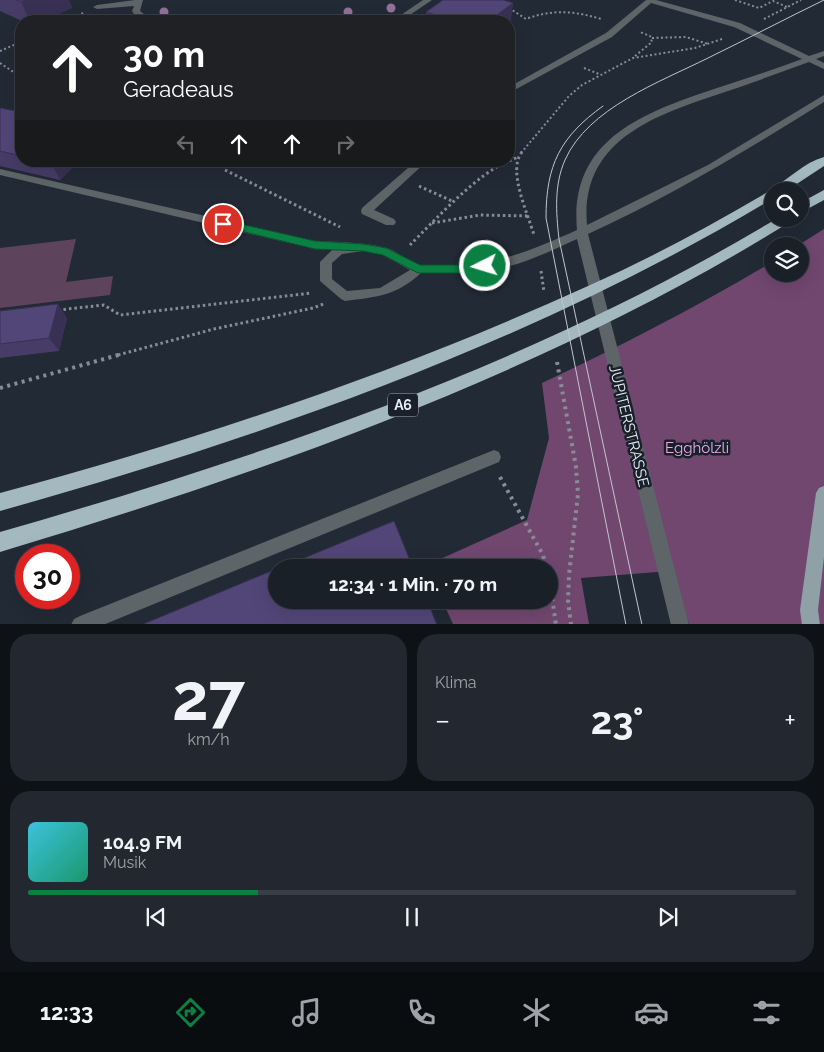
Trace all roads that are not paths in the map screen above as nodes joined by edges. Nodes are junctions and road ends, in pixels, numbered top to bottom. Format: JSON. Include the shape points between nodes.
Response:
{"nodes":[{"id":1,"x":428,"y":0,"type":"edge"},
{"id":2,"x":651,"y":1,"type":"edge"},
{"id":3,"x":138,"y":2,"type":"edge"},
{"id":4,"x":97,"y":7,"type":"dead end"},
{"id":5,"x":138,"y":15,"type":"edge"},
{"id":6,"x":405,"y":15,"type":"edge"},
{"id":7,"x":824,"y":52,"type":"edge"},
{"id":8,"x":810,"y":59,"type":"junction"},
{"id":9,"x":824,"y":66,"type":"edge"},
{"id":10,"x":515,"y":87,"type":"edge"},
{"id":11,"x":824,"y":98,"type":"edge"},
{"id":12,"x":824,"y":161,"type":"edge"},
{"id":13,"x":415,"y":167,"type":"edge"},
{"id":14,"x":0,"y":172,"type":"edge"},
{"id":15,"x":791,"y":182,"type":"edge"},
{"id":16,"x":824,"y":194,"type":"edge"},
{"id":17,"x":764,"y":199,"type":"edge"},
{"id":18,"x":809,"y":203,"type":"edge"},
{"id":19,"x":390,"y":222,"type":"dead end"},
{"id":20,"x":772,"y":227,"type":"edge"},
{"id":21,"x":363,"y":247,"type":"junction"},
{"id":22,"x":418,"y":269,"type":"junction"},
{"id":23,"x":492,"y":458,"type":"road end"},
{"id":24,"x":824,"y":493,"type":"edge"},
{"id":25,"x":0,"y":502,"type":"edge"},
{"id":26,"x":0,"y":542,"type":"edge"},
{"id":27,"x":808,"y":620,"type":"edge"},
{"id":28,"x":682,"y":623,"type":"edge"},
{"id":29,"x":80,"y":624,"type":"edge"}],
"edges":[{"from":1,"to":6,"type":"street"},
{"from":2,"to":8,"type":"street","via":[[737,25]]},
{"from":2,"to":10,"type":"street","via":[[586,49]]},
{"from":3,"to":4,"type":"street"},
{"from":3,"to":5,"type":"street"},
{"from":7,"to":8,"type":"street","name":"JUPITERSTRASSE"},
{"from":8,"to":9,"type":"street"},
{"from":8,"to":28,"type":"street","name":"JUPITERSTRASSE","via":[[668,108],[640,122],[616,138],[598,157],[587,178],[581,208],[584,246]]},
{"from":11,"to":22,"type":"street","via":[[712,167],[618,216],[534,254],[502,264],[468,269]]},
{"from":12,"to":15,"type":"highway"},
{"from":13,"to":19,"type":"street","via":[[366,210]]},
{"from":14,"to":21,"type":"street","via":[[315,245]]},
{"from":16,"to":18,"type":"highway"},
{"from":17,"to":25,"type":"highway","number":"A6","via":[[618,277],[433,359],[197,443]]},
{"from":20,"to":26,"type":"highway","number":"A6","via":[[651,295],[511,362],[296,446]]},
{"from":21,"to":22,"type":"street","via":[[386,252]]},
{"from":21,"to":22,"type":"street","via":[[339,250],[326,262],[326,281],[345,296],[382,292]]},
{"from":23,"to":29,"type":"street"},
{"from":24,"to":27,"type":"main road"}]}
